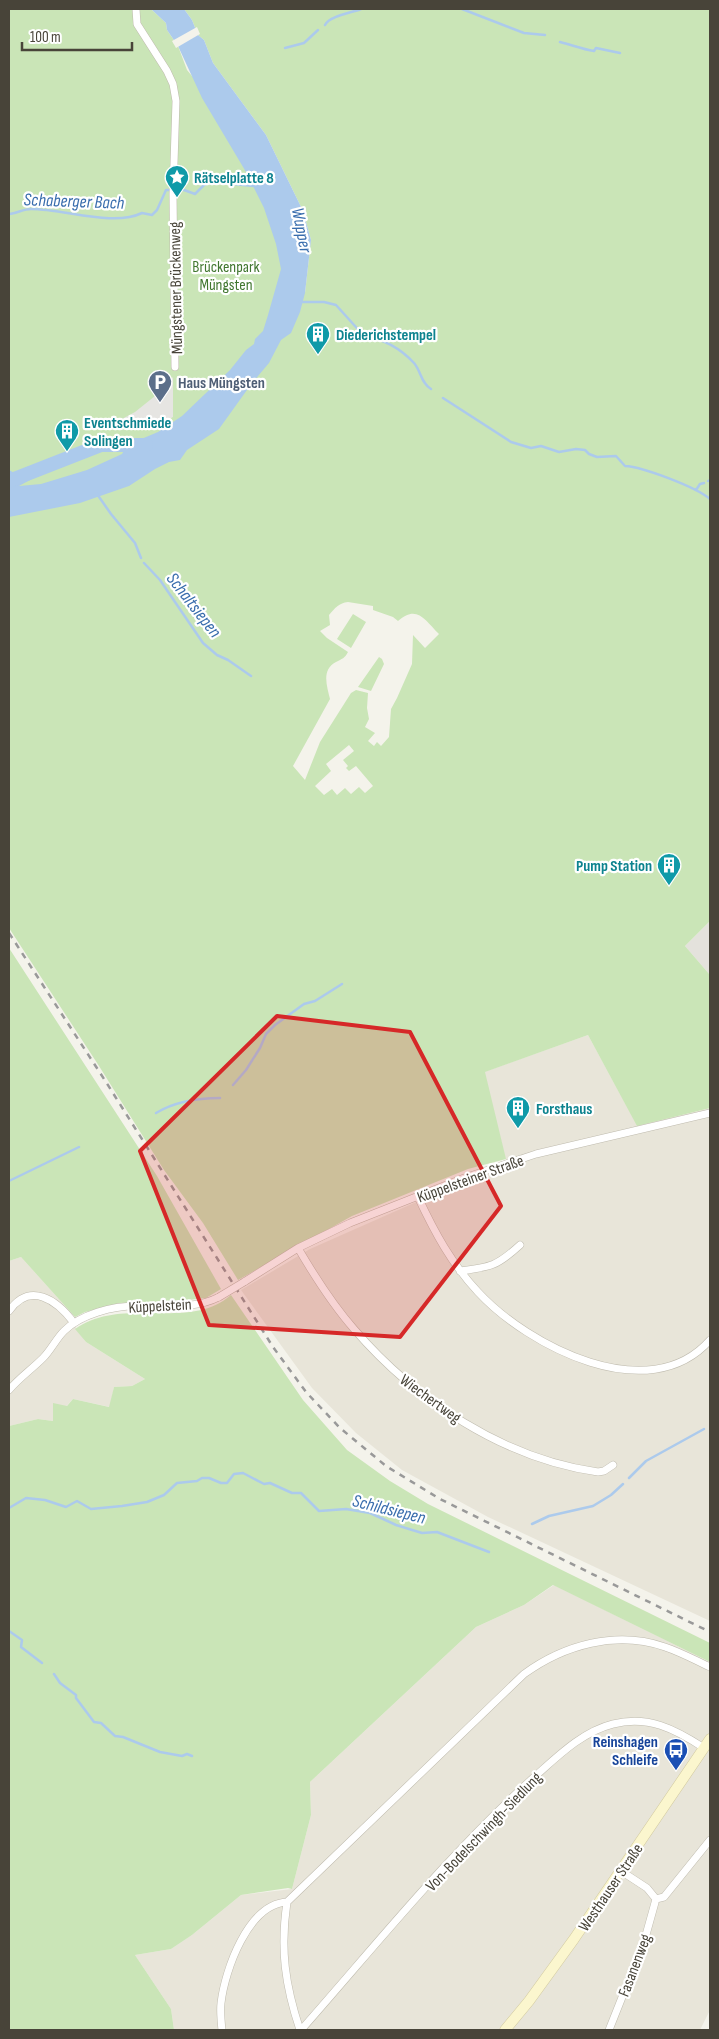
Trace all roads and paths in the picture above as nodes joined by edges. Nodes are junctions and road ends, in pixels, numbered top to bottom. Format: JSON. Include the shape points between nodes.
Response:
{"nodes":[{"id":1,"x":136,"y":9,"type":"edge"},
{"id":2,"x":175,"y":367,"type":"dead end"},
{"id":3,"x":710,"y":1113,"type":"edge"},
{"id":4,"x":418,"y":1196,"type":"junction"},
{"id":5,"x":520,"y":1245,"type":"dead end"},
{"id":6,"x":298,"y":1248,"type":"junction"},
{"id":7,"x":460,"y":1271,"type":"junction"},
{"id":8,"x":244,"y":1282,"type":"joint"},
{"id":9,"x":9,"y":1311,"type":"edge"},
{"id":10,"x":74,"y":1323,"type":"junction"},
{"id":11,"x":710,"y":1340,"type":"edge"},
{"id":12,"x":9,"y":1390,"type":"edge"},
{"id":13,"x":614,"y":1465,"type":"dead end"},
{"id":14,"x":710,"y":1667,"type":"edge"},
{"id":15,"x":710,"y":1739,"type":"edge"},
{"id":16,"x":704,"y":1748,"type":"junction"},
{"id":17,"x":710,"y":1840,"type":"edge"},
{"id":18,"x":621,"y":1871,"type":"junction"},
{"id":19,"x":656,"y":1899,"type":"junction"},
{"id":20,"x":287,"y":1902,"type":"junction"},
{"id":21,"x":222,"y":2030,"type":"edge"},
{"id":22,"x":300,"y":2030,"type":"edge"},
{"id":23,"x":505,"y":2030,"type":"edge"},
{"id":24,"x":608,"y":2030,"type":"edge"}],
"edges":[{"from":1,"to":2,"type":"street","name":"Müngstener Brückenweg","via":[[137,24],[167,71],[175,92]]},
{"from":3,"to":4,"type":"street","name":"Küppelsteiner Straße","via":[[536,1154]]},
{"from":4,"to":6,"type":"street","name":"Küppelsteiner Straße"},
{"from":4,"to":7,"type":"street","via":[[436,1237]]},
{"from":5,"to":7,"type":"street","via":[[492,1266]]},
{"from":6,"to":8,"type":"street","name":"Küppelsteiner Straße"},
{"from":6,"to":13,"type":"street","name":"Wiechertweg","via":[[319,1284],[354,1330],[396,1372],[442,1408],[492,1437],[550,1460],[598,1472]]},
{"from":7,"to":11,"type":"street","via":[[491,1304],[517,1325],[560,1350],[600,1365],[625,1370],[661,1369],[694,1354]]},
{"from":8,"to":10,"type":"street","name":"Küppelstein","bridge":true,"via":[[213,1300],[186,1305],[120,1307]]},
{"from":9,"to":10,"type":"street","via":[[23,1297],[44,1297],[58,1304]]},
{"from":10,"to":12,"type":"street","name":"Küppelstein"},
{"from":14,"to":20,"type":"street","via":[[663,1646],[622,1640],[588,1644],[544,1660],[524,1674]]},
{"from":15,"to":16,"type":"main road","name":"Westhauser Straße"},
{"from":16,"to":18,"type":"main road","name":"Westhauser Straße"},
{"from":16,"to":22,"type":"street","name":"Von-Bodelschwingh-Siedlung","via":[[678,1731],[648,1721],[613,1724],[582,1738],[491,1818]]},
{"from":17,"to":19,"type":"street","via":[[664,1897]]},
{"from":18,"to":19,"type":"street","via":[[647,1888]]},
{"from":18,"to":23,"type":"main road","name":"Westhauser Straße","via":[[546,1979]]},
{"from":19,"to":24,"type":"street","name":"Fasanenweg","via":[[644,1942]]},
{"from":20,"to":21,"type":"street","via":[[272,1905],[262,1913],[238,1947],[223,1991]]},
{"from":20,"to":22,"type":"street","name":"Von-Bodelschwingh-Siedlung","via":[[283,1957],[290,1999]]}]}
